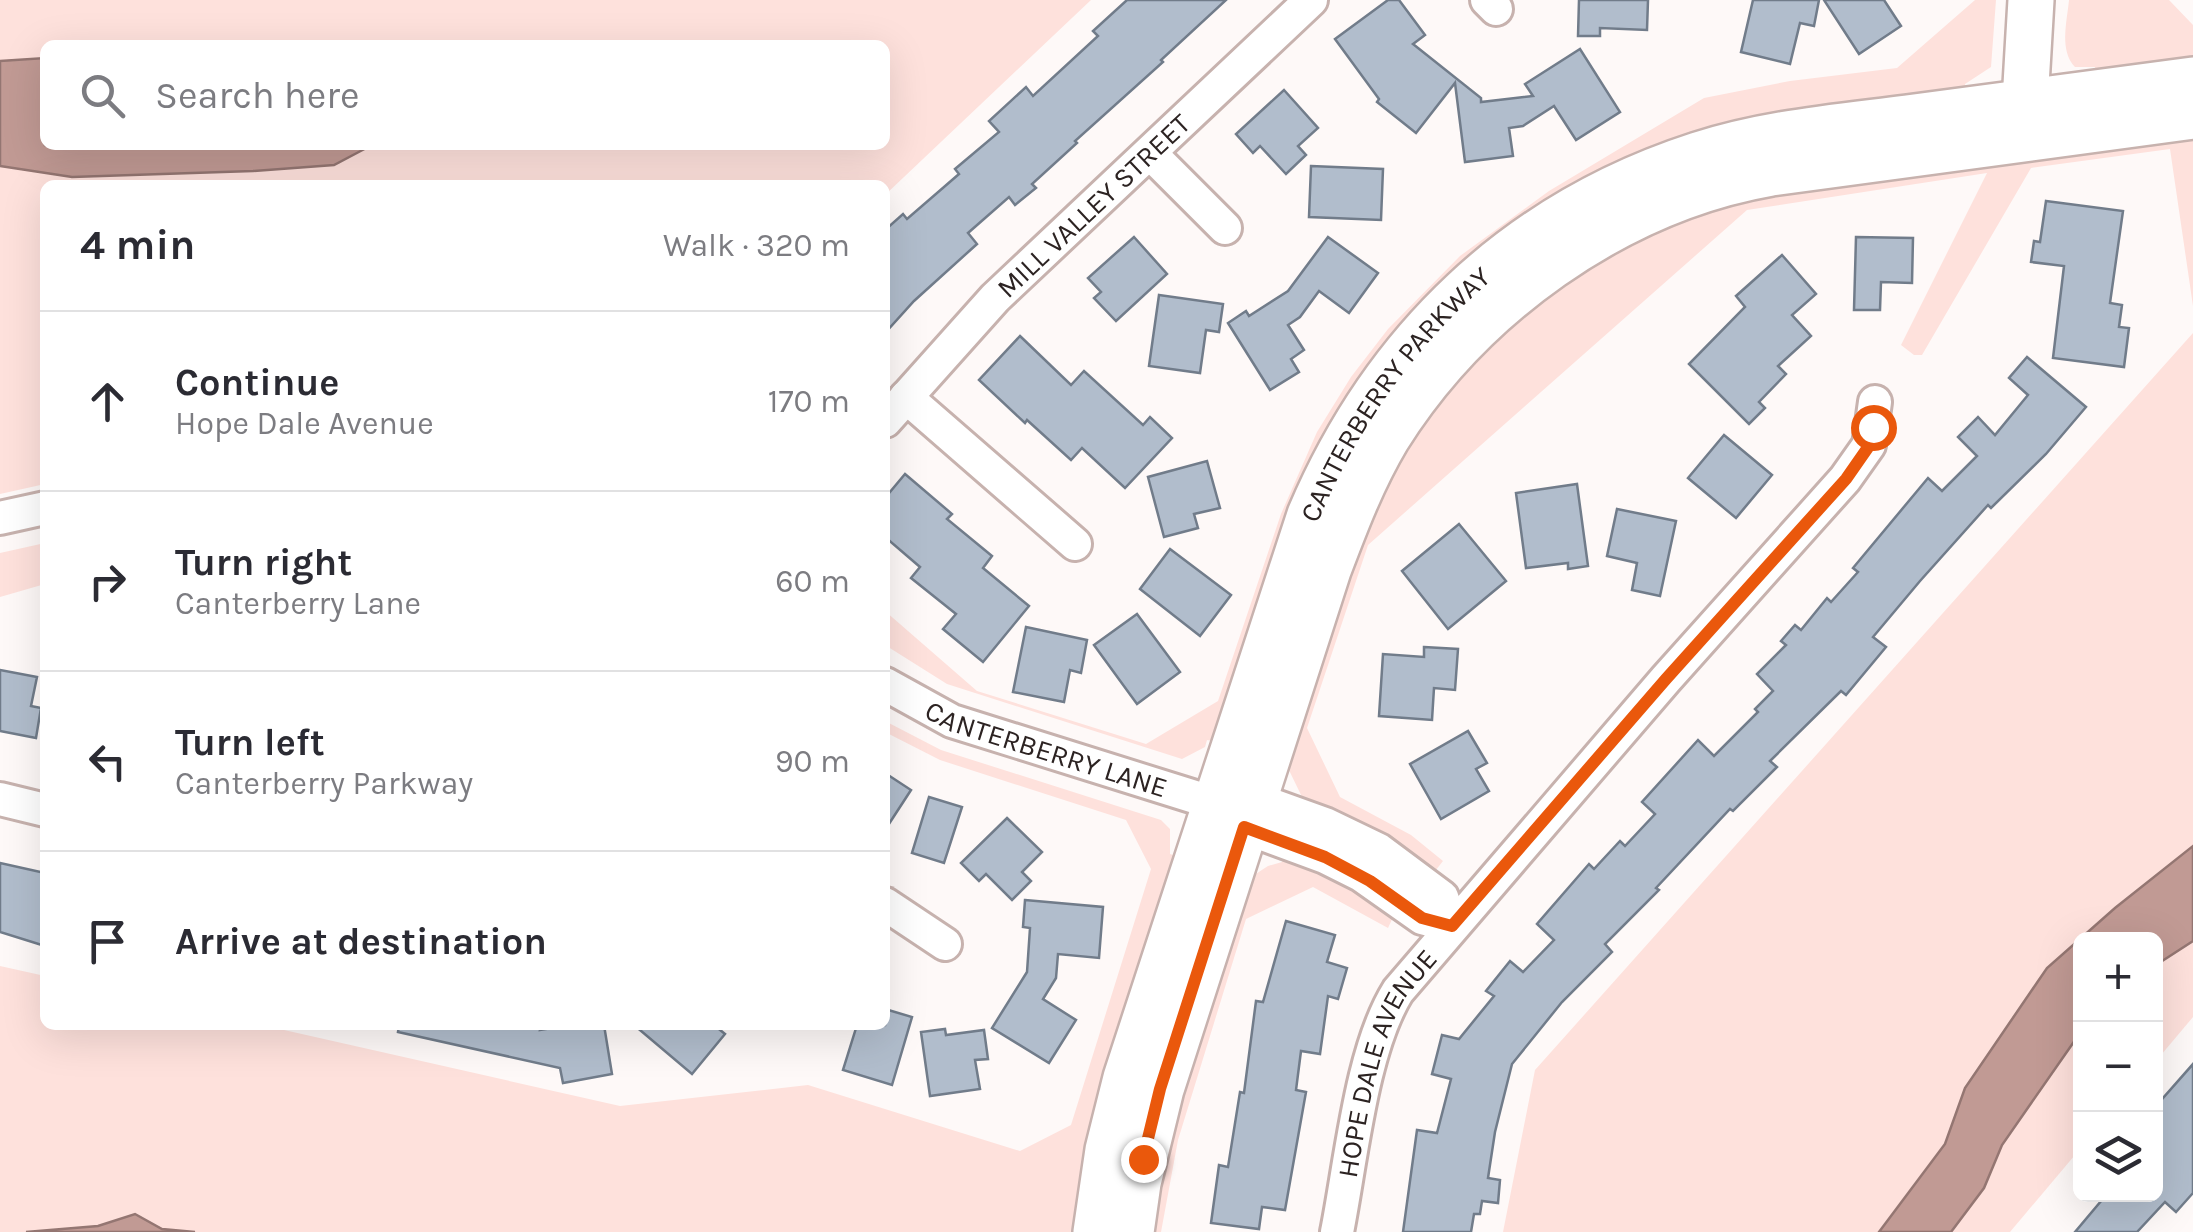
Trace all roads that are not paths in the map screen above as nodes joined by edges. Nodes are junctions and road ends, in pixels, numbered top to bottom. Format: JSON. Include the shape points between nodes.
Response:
{"nodes":[{"id":1,"x":1311,"y":0,"type":"edge"},
{"id":2,"x":2031,"y":0,"type":"edge"},
{"id":3,"x":2193,"y":80,"type":"edge"},
{"id":4,"x":2193,"y":116,"type":"edge"},
{"id":5,"x":2027,"y":120,"type":"junction"},
{"id":6,"x":1151,"y":154,"type":"junction"},
{"id":7,"x":1225,"y":228,"type":"dead end"},
{"id":8,"x":1875,"y":402,"type":"dead end"},
{"id":9,"x":895,"y":409,"type":"edge"},
{"id":10,"x":40,"y":509,"type":"edge"},
{"id":11,"x":0,"y":518,"type":"edge"},
{"id":12,"x":1075,"y":544,"type":"dead end"},
{"id":13,"x":890,"y":687,"type":"edge"},
{"id":14,"x":0,"y":799,"type":"edge"},
{"id":15,"x":40,"y":809,"type":"edge"},
{"id":16,"x":1237,"y":810,"type":"junction"},
{"id":17,"x":890,"y":907,"type":"edge"},
{"id":18,"x":1452,"y":926,"type":"junction"},
{"id":19,"x":945,"y":944,"type":"dead end"},
{"id":20,"x":1096,"y":1232,"type":"edge"},
{"id":21,"x":1131,"y":1232,"type":"edge"},
{"id":22,"x":1337,"y":1232,"type":"edge"}],
"edges":[{"from":1,"to":6,"type":"street","name":"MILL VALLEY STREET"},
{"from":2,"to":5,"type":"street"},
{"from":3,"to":5,"type":"street","name":"CANTERBERRY PARKWAY"},
{"from":4,"to":5,"type":"street","name":"CANTERBERRY PARKWAY"},
{"from":5,"to":16,"type":"street","name":"CANTERBERRY PARKWAY","via":[[1715,186],[1611,230],[1510,298],[1418,394],[1372,466]]},
{"from":6,"to":7,"type":"street"},
{"from":6,"to":9,"type":"street","name":"MILL VALLEY STREET","via":[[995,298]]},
{"from":8,"to":18,"type":"street","name":"HOPE DALE AVENUE","via":[[1869,446],[1846,479]]},
{"from":9,"to":12,"type":"street"},
{"from":10,"to":11,"type":"street"},
{"from":13,"to":16,"type":"street","name":"CANTERBERRY LANE","via":[[952,721]]},
{"from":14,"to":15,"type":"street"},
{"from":16,"to":18,"type":"street","name":"CANTERBERRY LANE","via":[[1370,881],[1422,918]]},
{"from":16,"to":20,"type":"street","name":"CANTERBERRY PARKWAY","via":[[1122,1094]]},
{"from":16,"to":21,"type":"street","name":"CANTERBERRY PARKWAY","via":[[1160,1089]]},
{"from":17,"to":19,"type":"street"},
{"from":18,"to":22,"type":"street","name":"HOPE DALE AVENUE","via":[[1384,1014]]}]}
